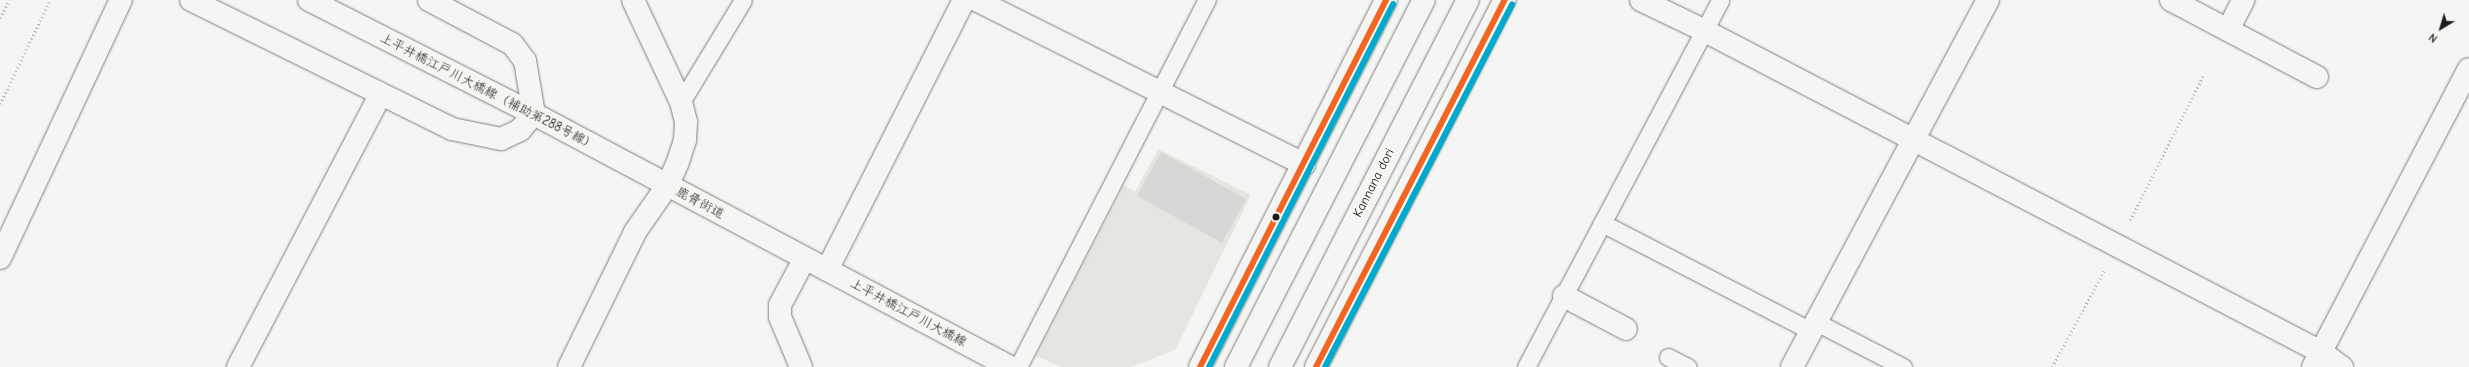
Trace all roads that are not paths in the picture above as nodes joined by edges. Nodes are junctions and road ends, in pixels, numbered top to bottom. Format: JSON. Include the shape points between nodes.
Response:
{"nodes":[{"id":1,"x":121,"y":0,"type":"edge"},
{"id":2,"x":191,"y":0,"type":"edge"},
{"id":3,"x":309,"y":0,"type":"edge"},
{"id":4,"x":430,"y":0,"type":"edge"},
{"id":5,"x":633,"y":0,"type":"edge"},
{"id":6,"x":743,"y":0,"type":"edge"},
{"id":7,"x":964,"y":0,"type":"edge"},
{"id":8,"x":976,"y":0,"type":"edge"},
{"id":9,"x":1207,"y":0,"type":"edge"},
{"id":10,"x":1386,"y":0,"type":"edge"},
{"id":11,"x":1424,"y":0,"type":"edge"},
{"id":12,"x":1468,"y":0,"type":"edge"},
{"id":13,"x":1504,"y":0,"type":"edge"},
{"id":14,"x":1641,"y":0,"type":"edge"},
{"id":15,"x":1720,"y":0,"type":"edge"},
{"id":16,"x":1988,"y":0,"type":"edge"},
{"id":17,"x":2171,"y":0,"type":"edge"},
{"id":18,"x":2243,"y":0,"type":"edge"},
{"id":19,"x":2228,"y":30,"type":"junction"},
{"id":20,"x":1705,"y":31,"type":"junction"},
{"id":21,"x":2469,"y":69,"type":"edge"},
{"id":22,"x":2317,"y":77,"type":"dead end"},
{"id":23,"x":1159,"y":91,"type":"junction"},
{"id":24,"x":381,"y":94,"type":"junction"},
{"id":25,"x":681,"y":102,"type":"junction"},
{"id":26,"x":534,"y":114,"type":"junction"},
{"id":27,"x":1913,"y":140,"type":"junction"},
{"id":28,"x":1304,"y":164,"type":"junction"},
{"id":29,"x":667,"y":186,"type":"junction"},
{"id":30,"x":1602,"y":223,"type":"junction"},
{"id":31,"x":0,"y":258,"type":"edge"},
{"id":32,"x":805,"y":258,"type":"junction"},
{"id":33,"x":827,"y":270,"type":"junction"},
{"id":34,"x":1564,"y":296,"type":"junction"},
{"id":35,"x":1813,"y":326,"type":"junction"},
{"id":36,"x":1626,"y":329,"type":"dead end"},
{"id":37,"x":1668,"y":357,"type":"dead end"},
{"id":38,"x":2317,"y":360,"type":"edge"},
{"id":39,"x":238,"y":367,"type":"edge"},
{"id":40,"x":569,"y":367,"type":"edge"},
{"id":41,"x":801,"y":367,"type":"edge"},
{"id":42,"x":1010,"y":367,"type":"edge"},
{"id":43,"x":1018,"y":367,"type":"edge"},
{"id":44,"x":1200,"y":367,"type":"edge"},
{"id":45,"x":1236,"y":367,"type":"edge"},
{"id":46,"x":1280,"y":367,"type":"edge"},
{"id":47,"x":1316,"y":367,"type":"edge"},
{"id":48,"x":1526,"y":367,"type":"edge"},
{"id":49,"x":1688,"y":367,"type":"edge"},
{"id":50,"x":1792,"y":367,"type":"edge"},
{"id":51,"x":1903,"y":367,"type":"edge"},
{"id":52,"x":2342,"y":367,"type":"edge"}],
"edges":[{"from":1,"to":31,"type":"street"},
{"from":2,"to":24,"type":"street"},
{"from":3,"to":26,"type":"street","name":"上平井橋江戸川大橋線（補助第288号線）"},
{"from":4,"to":26,"type":"street","via":[[512,44],[525,61]]},
{"from":5,"to":25,"type":"street","name":"鹿骨街道"},
{"from":6,"to":25,"type":"lane"},
{"from":7,"to":33,"type":"street"},
{"from":8,"to":23,"type":"street"},
{"from":9,"to":23,"type":"lane"},
{"from":10,"to":28,"type":"street"},
{"from":11,"to":45,"type":"street"},
{"from":12,"to":46,"type":"street","name":"Kannana dori"},
{"from":13,"to":47,"type":"street"},
{"from":14,"to":20,"type":"street"},
{"from":15,"to":20,"type":"lane"},
{"from":16,"to":27,"type":"street"},
{"from":17,"to":19,"type":"street"},
{"from":18,"to":19,"type":"street"},
{"from":19,"to":22,"type":"street"},
{"from":20,"to":27,"type":"street"},
{"from":20,"to":30,"type":"lane"},
{"from":21,"to":38,"type":"street"},
{"from":23,"to":28,"type":"street"},
{"from":23,"to":43,"type":"lane"},
{"from":24,"to":26,"type":"street","via":[[452,129],[501,139],[520,130]]},
{"from":24,"to":39,"type":"street"},
{"from":25,"to":29,"type":"street","name":"鹿骨街道","via":[[686,122],[685,140]]},
{"from":26,"to":29,"type":"street","name":"上平井橋江戸川大橋線（補助第288号線）"},
{"from":27,"to":35,"type":"street"},
{"from":27,"to":38,"type":"street"},
{"from":28,"to":44,"type":"street"},
{"from":29,"to":32,"type":"street","name":"鹿骨街道"},
{"from":29,"to":40,"type":"street","via":[[635,232]]},
{"from":30,"to":34,"type":"lane"},
{"from":30,"to":35,"type":"lane"},
{"from":32,"to":33,"type":"street","name":"上平井橋江戸川大橋線"},
{"from":32,"to":41,"type":"street","via":[[780,305],[780,317]]},
{"from":33,"to":42,"type":"street","name":"上平井橋江戸川大橋線"},
{"from":34,"to":36,"type":"street"},
{"from":34,"to":48,"type":"lane"},
{"from":35,"to":50,"type":"street"},
{"from":35,"to":51,"type":"lane"},
{"from":37,"to":49,"type":"lane"},
{"from":38,"to":52,"type":"street"}]}
